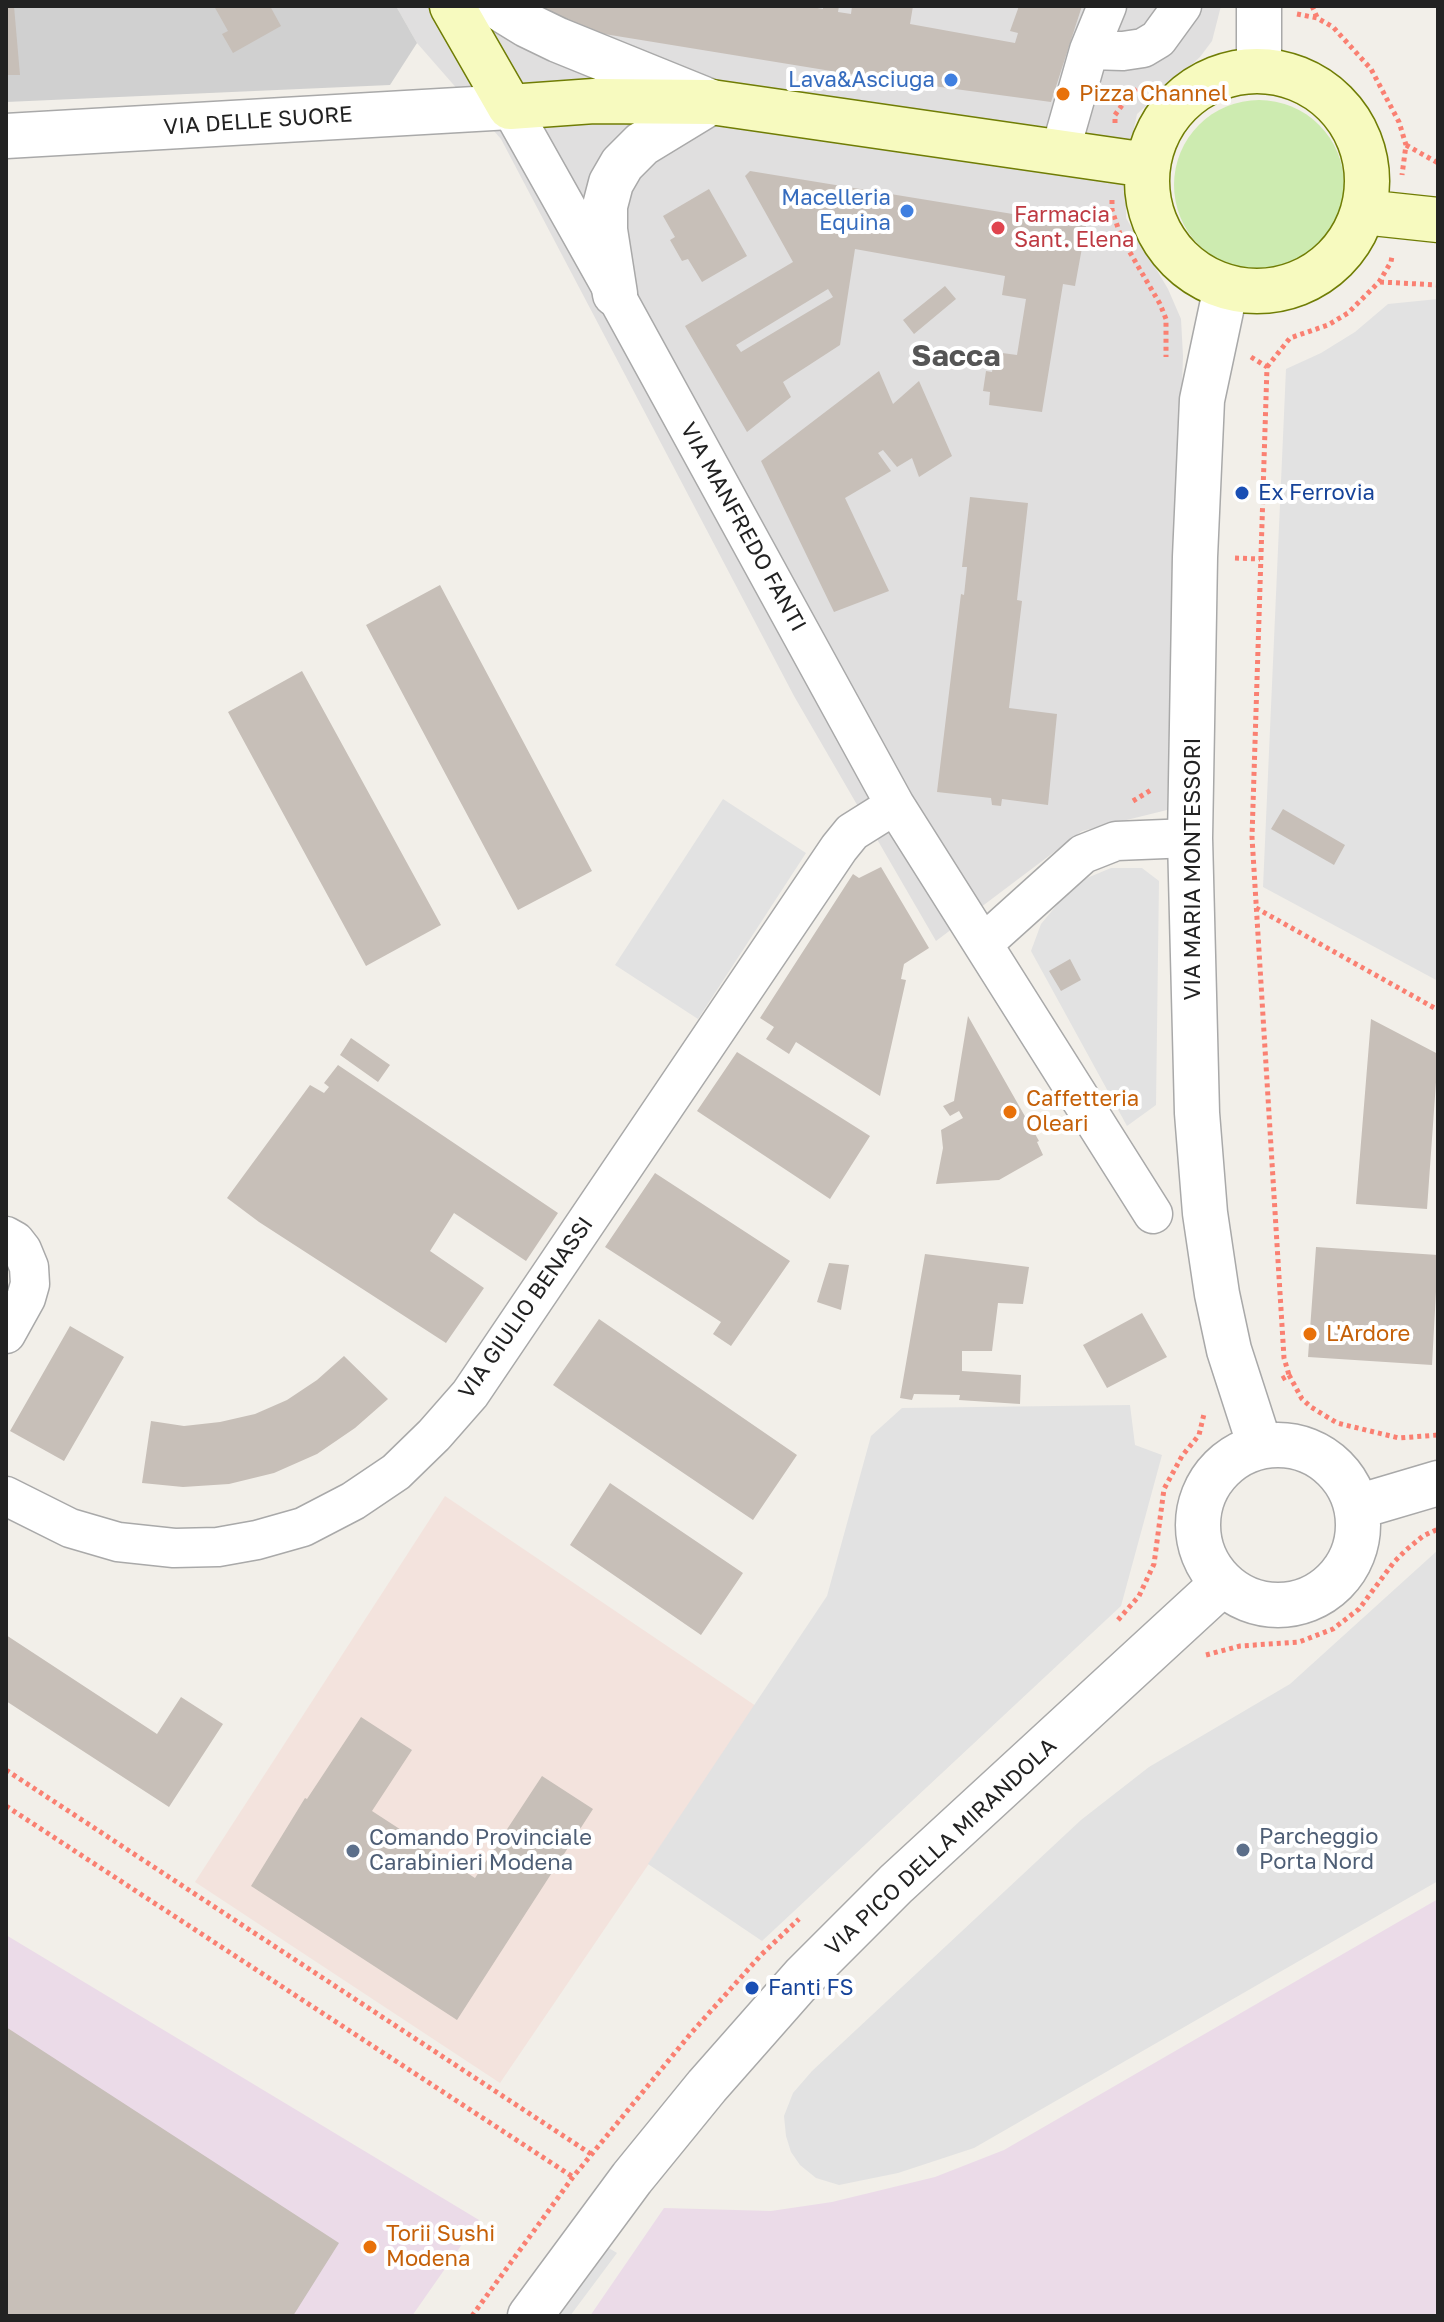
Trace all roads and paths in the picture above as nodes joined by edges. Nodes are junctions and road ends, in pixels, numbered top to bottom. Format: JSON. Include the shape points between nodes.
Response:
{"nodes":[{"id":1,"x":452,"y":6,"type":"edge"},
{"id":2,"x":496,"y":6,"type":"edge"},
{"id":3,"x":1107,"y":6,"type":"edge"},
{"id":4,"x":1182,"y":6,"type":"edge"},
{"id":5,"x":1259,"y":6,"type":"edge"},
{"id":6,"x":1312,"y":6,"type":"edge"},
{"id":7,"x":1317,"y":18,"type":"dead end"},
{"id":8,"x":1089,"y":50,"type":"junction"},
{"id":9,"x":1259,"y":70,"type":"junction"},
{"id":10,"x":711,"y":102,"type":"junction"},
{"id":11,"x":510,"y":107,"type":"junction"},
{"id":12,"x":6,"y":136,"type":"edge"},
{"id":13,"x":1406,"y":145,"type":"dead end"},
{"id":14,"x":1060,"y":152,"type":"junction"},
{"id":15,"x":1438,"y":163,"type":"edge"},
{"id":16,"x":1147,"y":165,"type":"junction"},
{"id":17,"x":1363,"y":212,"type":"junction"},
{"id":18,"x":1438,"y":220,"type":"edge"},
{"id":19,"x":1438,"y":285,"type":"edge"},
{"id":20,"x":1226,"y":287,"type":"junction"},
{"id":21,"x":615,"y":294,"type":"junction"},
{"id":22,"x":1215,"y":336,"type":"junction"},
{"id":23,"x":1267,"y":367,"type":"junction"},
{"id":24,"x":895,"y":805,"type":"junction"},
{"id":25,"x":1190,"y":838,"type":"junction"},
{"id":26,"x":1255,"y":907,"type":"junction"},
{"id":27,"x":983,"y":944,"type":"junction"},
{"id":28,"x":1438,"y":1010,"type":"edge"},
{"id":29,"x":1153,"y":1214,"type":"dead end"},
{"id":30,"x":6,"y":1236,"type":"edge"},
{"id":31,"x":6,"y":1334,"type":"edge"},
{"id":32,"x":1289,"y":1375,"type":"dead end"},
{"id":33,"x":1260,"y":1446,"type":"junction"},
{"id":34,"x":1438,"y":1483,"type":"edge"},
{"id":35,"x":6,"y":1496,"type":"edge"},
{"id":36,"x":1357,"y":1507,"type":"junction"},
{"id":37,"x":1438,"y":1529,"type":"edge"},
{"id":38,"x":1222,"y":1584,"type":"junction"},
{"id":39,"x":1139,"y":1596,"type":"dead end"},
{"id":40,"x":1176,"y":1626,"type":"junction"},
{"id":41,"x":6,"y":1770,"type":"edge"},
{"id":42,"x":6,"y":1806,"type":"edge"},
{"id":43,"x":591,"y":2154,"type":"dead end"},
{"id":44,"x":573,"y":2177,"type":"dead end"},
{"id":45,"x":530,"y":2316,"type":"edge"}],
"edges":[{"from":1,"to":11,"type":"main road"},
{"from":2,"to":10,"type":"street","via":[[558,40]]},
{"from":3,"to":8,"type":"street"},
{"from":4,"to":8,"type":"street","via":[[1158,39],[1143,48]]},
{"from":5,"to":9,"type":"street"},
{"from":6,"to":7,"type":"path"},
{"from":8,"to":14,"type":"street"},
{"from":9,"to":16,"type":"main road","via":[[1215,79],[1177,104],[1163,122]]},
{"from":9,"to":17,"type":"main road","via":[[1296,77],[1341,108],[1365,157]]},
{"from":10,"to":11,"type":"main road"},
{"from":10,"to":14,"type":"main road"},
{"from":10,"to":21,"type":"street","via":[[642,144],[611,183],[605,230]]},
{"from":11,"to":12,"type":"street","name":"VIA DELLE SUORE"},
{"from":11,"to":21,"type":"street","name":"VIA MANFREDO FANTI"},
{"from":13,"to":15,"type":"path"},
{"from":14,"to":16,"type":"main road"},
{"from":16,"to":20,"type":"main road","via":[[1150,210],[1170,250],[1196,272]]},
{"from":17,"to":18,"type":"main road"},
{"from":17,"to":20,"type":"main road","via":[[1346,246],[1318,273],[1271,290]]},
{"from":19,"to":23,"type":"path","via":[[1379,282],[1348,313],[1290,338]]},
{"from":20,"to":22,"type":"street","name":"VIA MARIA MONTESSORI"},
{"from":21,"to":24,"type":"street","name":"VIA MANFREDO FANTI"},
{"from":22,"to":23,"type":"path"},
{"from":22,"to":25,"type":"street","name":"VIA MARIA MONTESSORI","via":[[1200,425]]},
{"from":23,"to":26,"type":"path","via":[[1252,837]]},
{"from":24,"to":27,"type":"street","name":"VIA MANFREDO FANTI"},
{"from":24,"to":35,"type":"street","name":"VIA GIULIO BENASSI","via":[[852,832],[839,848],[470,1394],[396,1472],[303,1527],[218,1547],[118,1542],[70,1528]]},
{"from":25,"to":27,"type":"street","via":[[1128,839],[1090,851]]},
{"from":25,"to":33,"type":"street","name":"VIA MARIA MONTESSORI","via":[[1205,1213],[1229,1350]]},
{"from":26,"to":28,"type":"path"},
{"from":26,"to":32,"type":"path"},
{"from":27,"to":29,"type":"street","name":"VIA MANFREDO FANTI"},
{"from":30,"to":31,"type":"street","via":[[22,1250],[30,1284]]},
{"from":33,"to":36,"type":"street","via":[[1281,1444],[1321,1456],[1349,1487]]},
{"from":33,"to":38,"type":"street","via":[[1222,1467],[1199,1503],[1200,1547]]},
{"from":34,"to":36,"type":"street"},
{"from":36,"to":38,"type":"street","via":[[1354,1552],[1327,1589],[1307,1600],[1262,1604]]},
{"from":37,"to":40,"type":"path","via":[[1394,1562],[1359,1609],[1316,1637],[1199,1656]]},
{"from":38,"to":40,"type":"street","name":"VIA PICO DELLA MIRANDOLA"},
{"from":39,"to":40,"type":"path"},
{"from":40,"to":45,"type":"street","name":"VIA PICO DELLA MIRANDOLA","via":[[804,1976],[632,2178]]},
{"from":41,"to":43,"type":"path"},
{"from":42,"to":44,"type":"path"}]}
